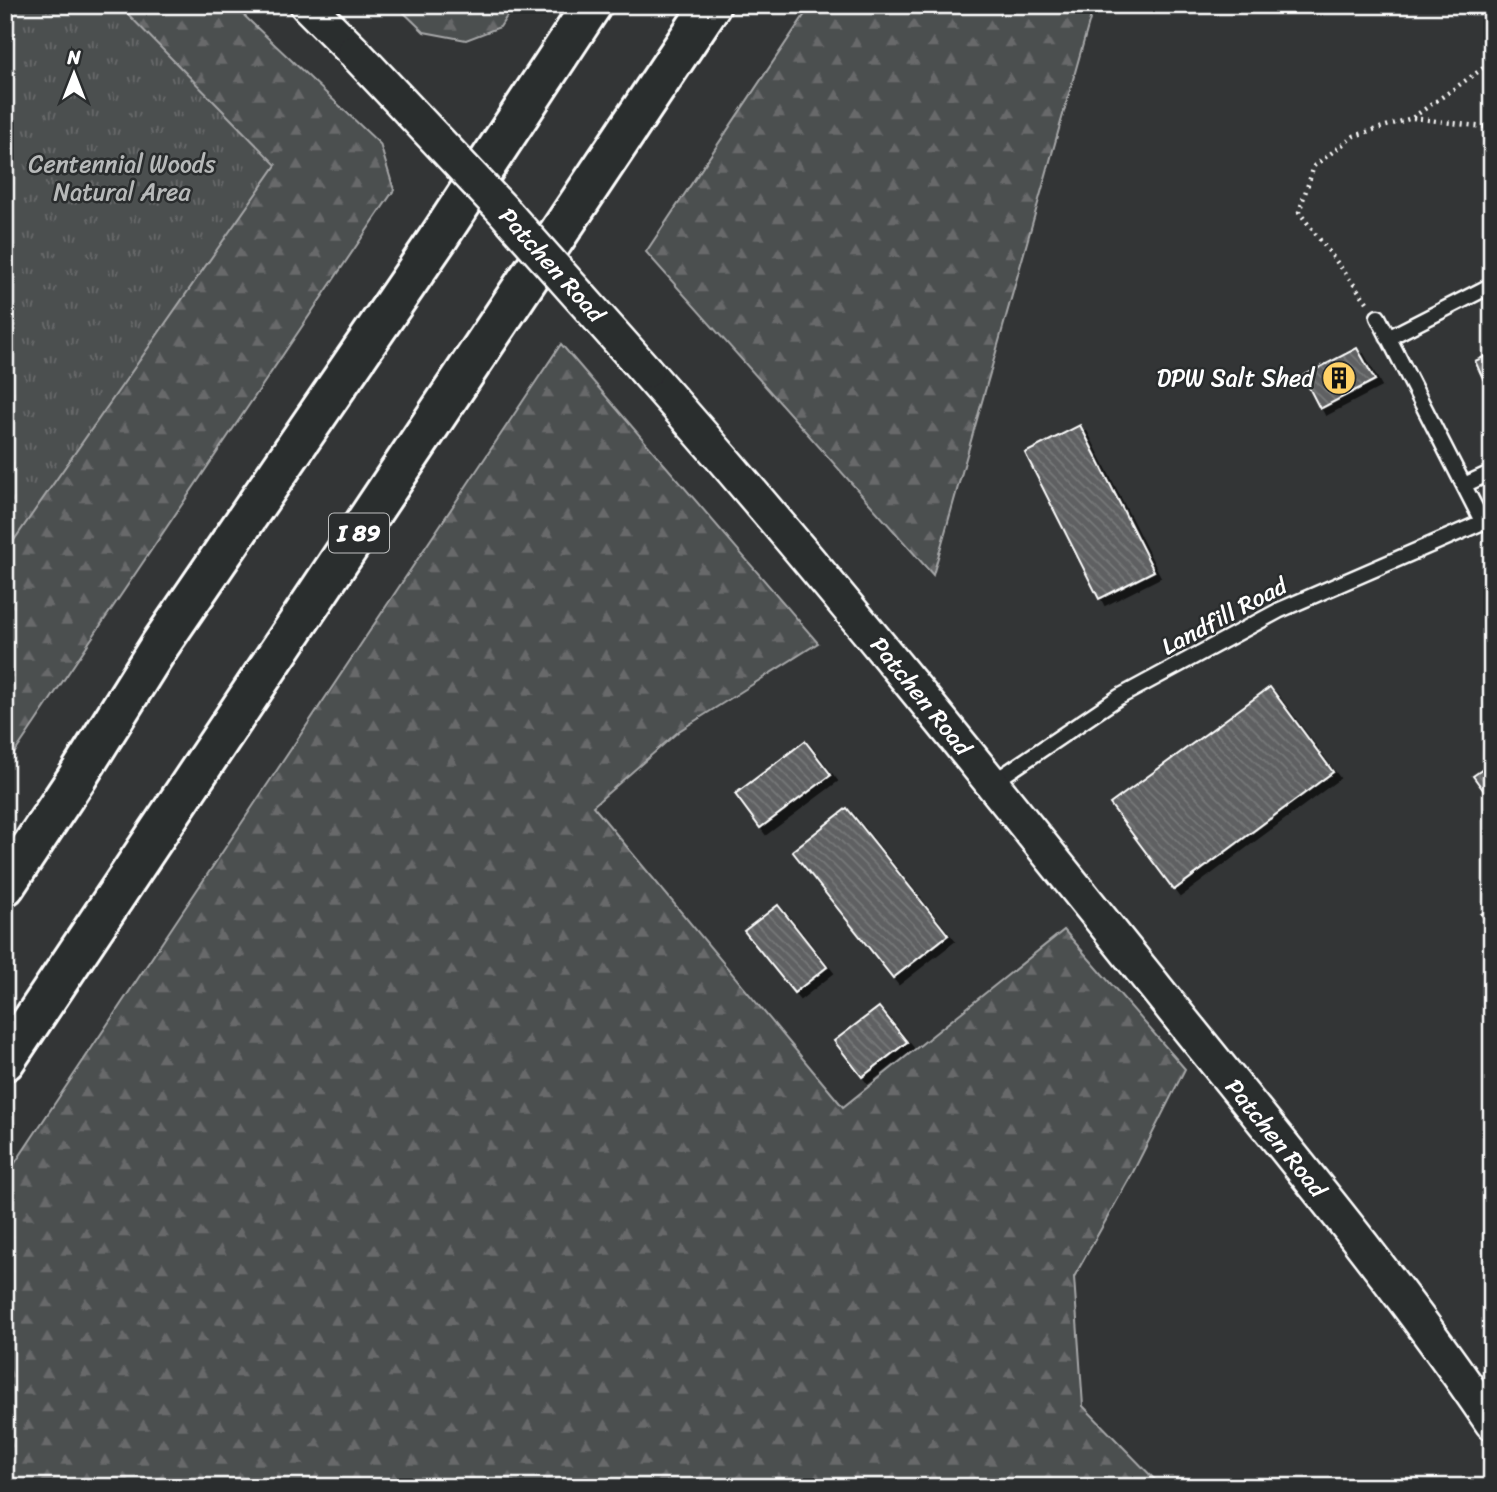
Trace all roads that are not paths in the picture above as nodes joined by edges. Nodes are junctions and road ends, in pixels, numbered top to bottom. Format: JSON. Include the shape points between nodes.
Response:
{"nodes":[{"id":1,"x":307,"y":5,"type":"edge"},
{"id":2,"x":592,"y":5,"type":"edge"},
{"id":3,"x":711,"y":5,"type":"edge"},
{"id":4,"x":1492,"y":285,"type":"edge"},
{"id":5,"x":1378,"y":317,"type":"road end"},
{"id":6,"x":1388,"y":338,"type":"junction"},
{"id":7,"x":1492,"y":472,"type":"edge"},
{"id":8,"x":1464,"y":485,"type":"junction"},
{"id":9,"x":1487,"y":521,"type":"edge"},
{"id":10,"x":992,"y":783,"type":"junction"},
{"id":11,"x":5,"y":886,"type":"edge"},
{"id":12,"x":5,"y":1061,"type":"edge"},
{"id":13,"x":1492,"y":1423,"type":"edge"}],
"edges":[{"from":1,"to":10,"type":"street","name":"Patchen Road","bridge":true,"via":[[530,240],[646,371],[834,588]]},
{"from":2,"to":11,"type":"highway","via":[[160,645]]},
{"from":3,"to":12,"type":"highway","number":"I 89"},
{"from":4,"to":6,"type":"lane"},
{"from":5,"to":6,"type":"lane"},
{"from":6,"to":8,"type":"lane"},
{"from":7,"to":8,"type":"lane"},
{"from":8,"to":9,"type":"lane"},
{"from":9,"to":10,"type":"lane","name":"Landfill Road","via":[[1280,610],[1119,697]]},
{"from":10,"to":13,"type":"street","name":"Patchen Road","via":[[1407,1301]]}]}
